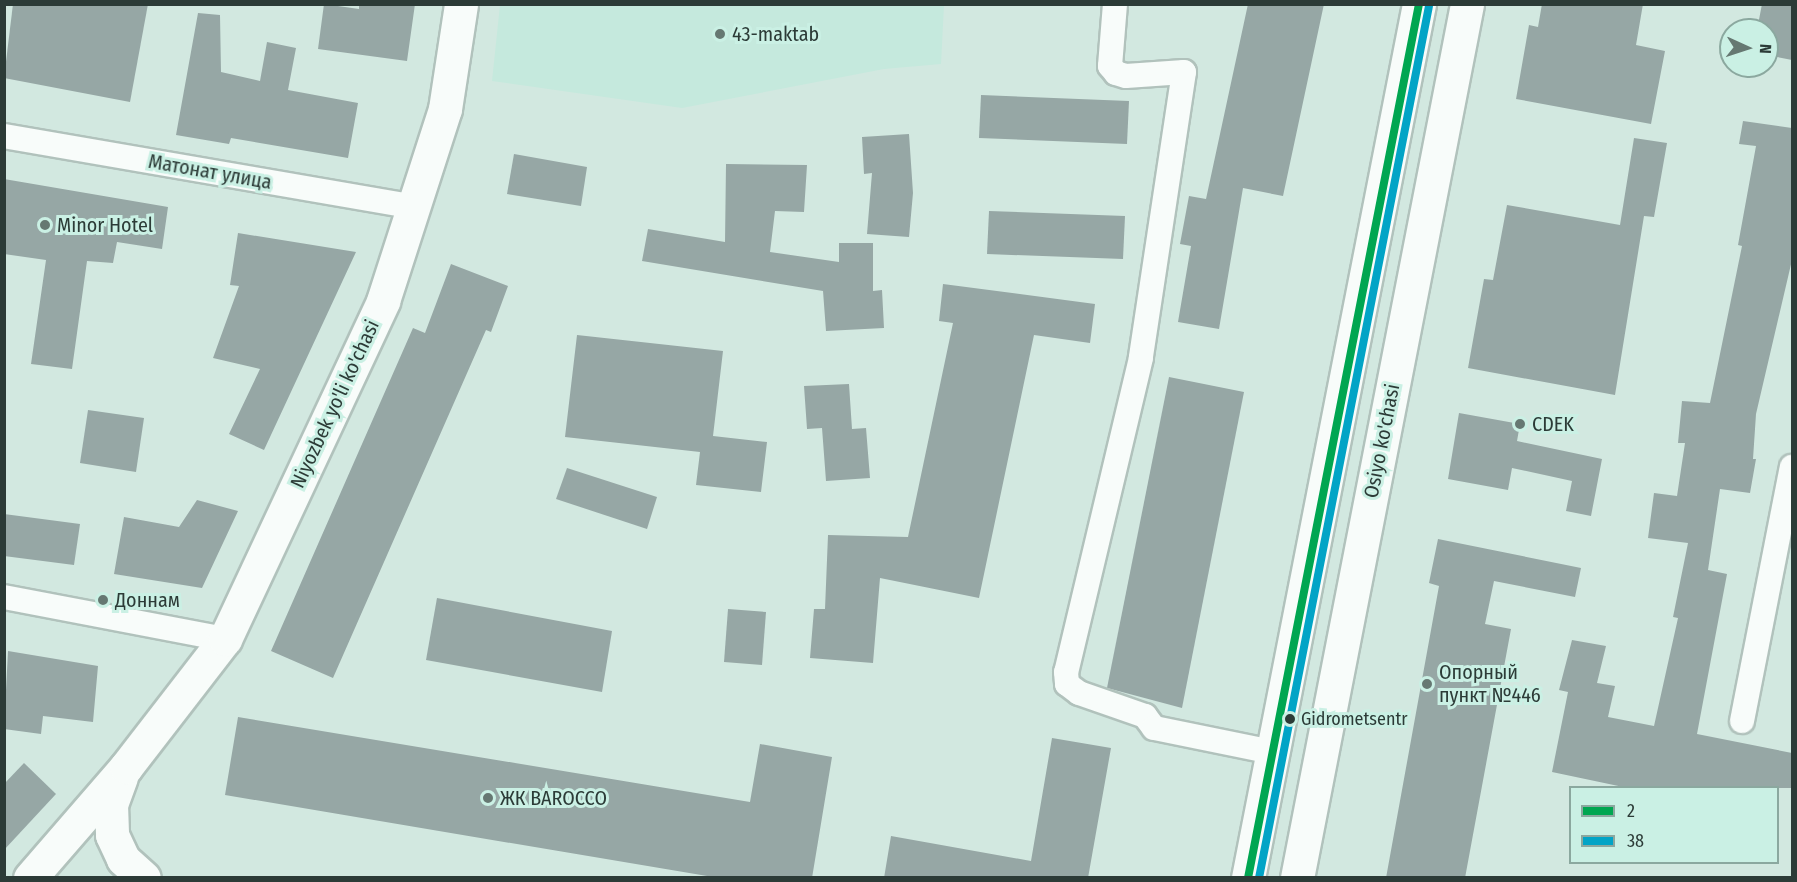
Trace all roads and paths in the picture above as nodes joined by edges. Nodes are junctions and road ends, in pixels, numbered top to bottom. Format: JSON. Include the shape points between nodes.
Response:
{"nodes":[{"id":1,"x":461,"y":4,"type":"edge"},
{"id":2,"x":1115,"y":4,"type":"edge"},
{"id":3,"x":1419,"y":4,"type":"edge"},
{"id":4,"x":1467,"y":4,"type":"edge"},
{"id":5,"x":4,"y":136,"type":"edge"},
{"id":6,"x":416,"y":207,"type":"junction"},
{"id":7,"x":1792,"y":467,"type":"edge"},
{"id":8,"x":4,"y":597,"type":"edge"},
{"id":9,"x":225,"y":639,"type":"junction"},
{"id":10,"x":1742,"y":722,"type":"dead end"},
{"id":11,"x":1272,"y":752,"type":"junction"},
{"id":12,"x":126,"y":767,"type":"junction"},
{"id":13,"x":30,"y":878,"type":"edge"},
{"id":14,"x":144,"y":878,"type":"edge"},
{"id":15,"x":1248,"y":878,"type":"edge"},
{"id":16,"x":1297,"y":878,"type":"edge"}],
"edges":[{"from":1,"to":6,"type":"main road","name":"Niyozbek yo'li ko'chasi","via":[[445,108]]},
{"from":2,"to":11,"type":"street","via":[[1110,66],[1116,73],[1126,76],[1184,72],[1141,358],[1066,672],[1067,684],[1079,693],[1145,716],[1154,728]]},
{"from":3,"to":11,"type":"main road"},
{"from":4,"to":16,"type":"main road","name":"Osiyo ko'chasi"},
{"from":5,"to":6,"type":"street","name":"Матонат улица"},
{"from":6,"to":9,"type":"main road","name":"Niyozbek yo'li ko'chasi","via":[[383,301]]},
{"from":7,"to":10,"type":"street"},
{"from":8,"to":9,"type":"street"},
{"from":9,"to":12,"type":"main road","name":"Niyozbek yo'li ko'chasi"},
{"from":11,"to":15,"type":"main road"},
{"from":12,"to":13,"type":"main road","name":"Niyozbek yo'li ko'chasi"},
{"from":12,"to":14,"type":"main road","name":"Niyozbek yo'li ko'chasi","via":[[111,804],[112,835],[123,859]]}]}
